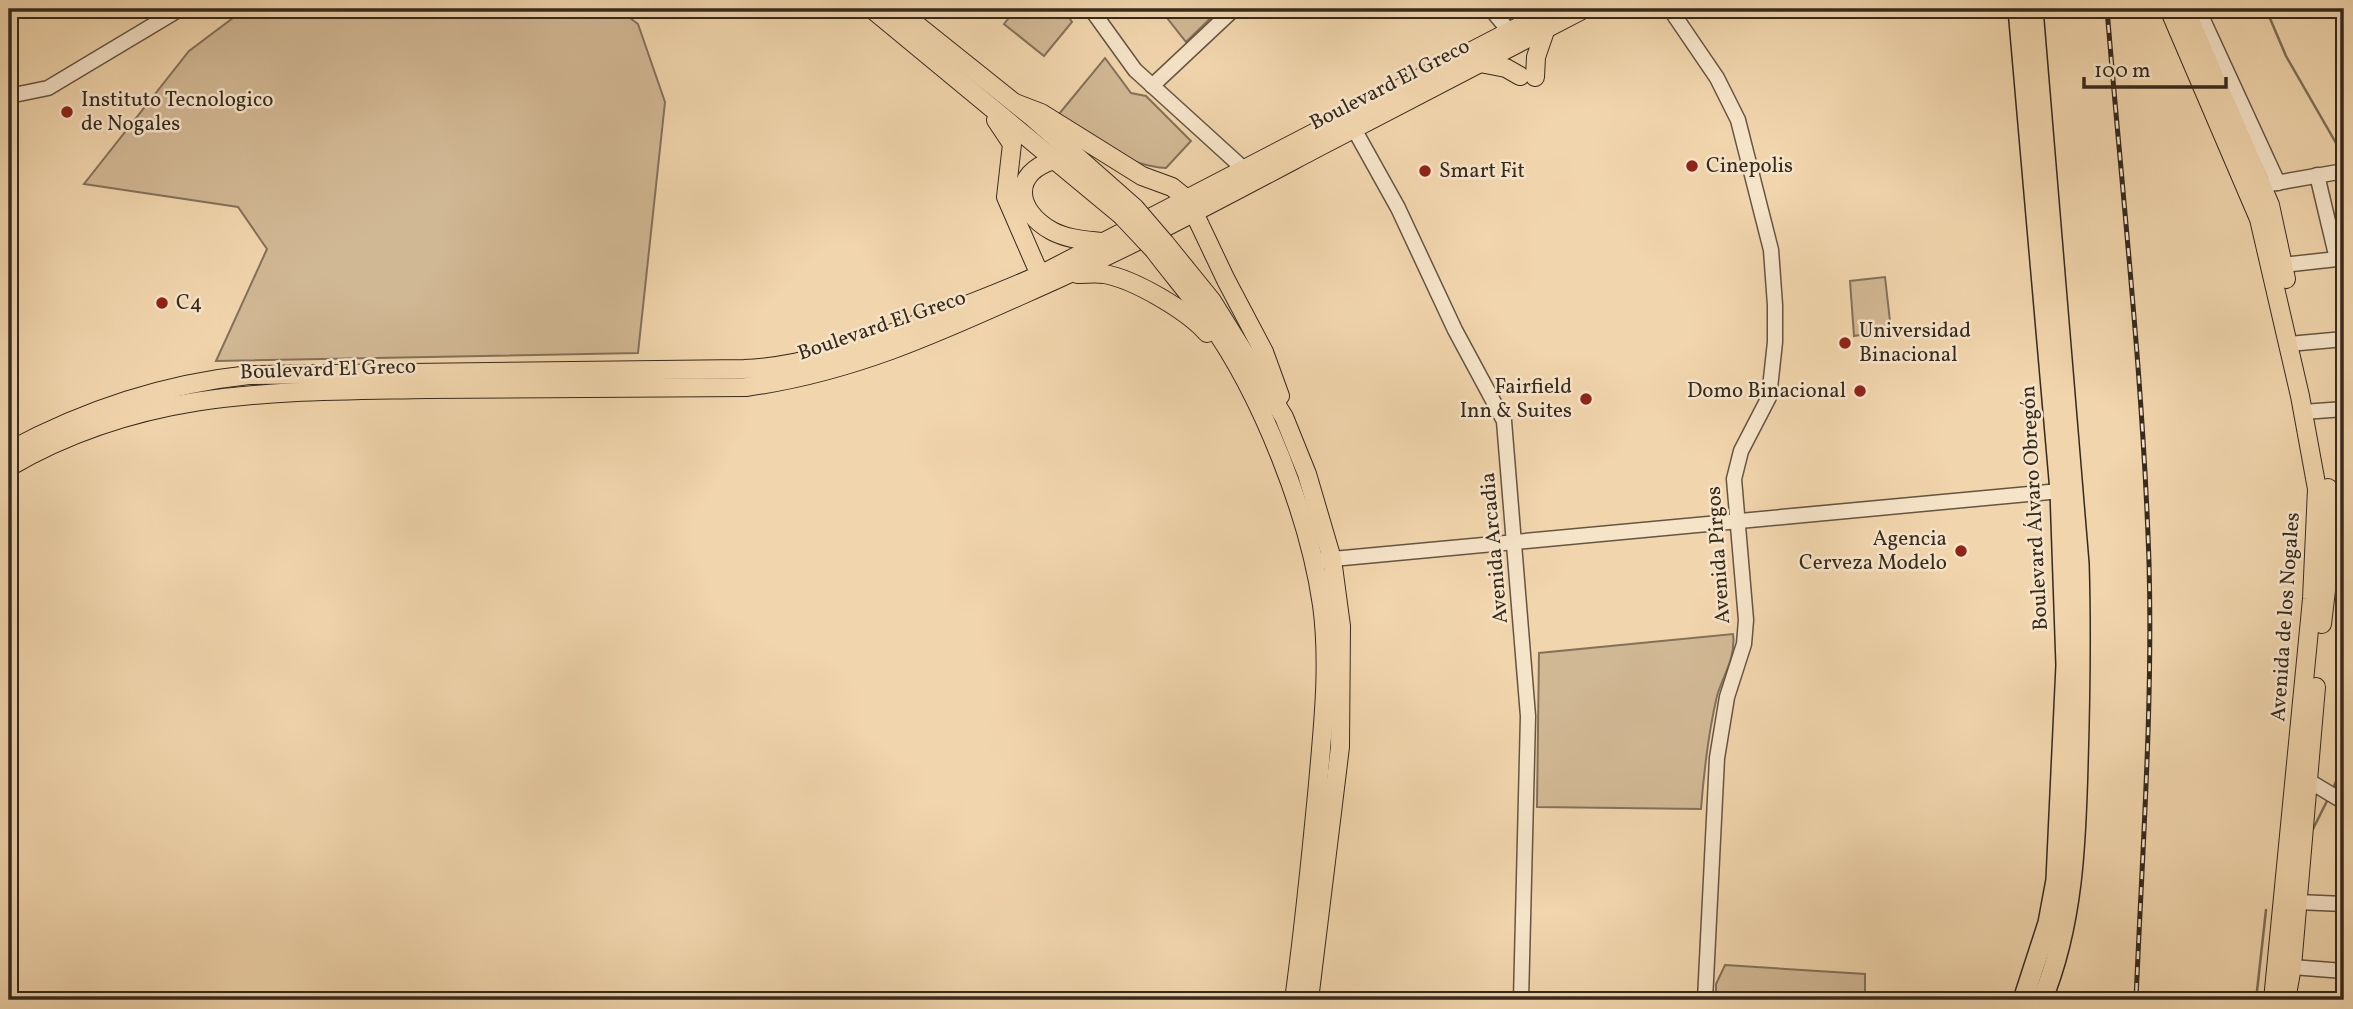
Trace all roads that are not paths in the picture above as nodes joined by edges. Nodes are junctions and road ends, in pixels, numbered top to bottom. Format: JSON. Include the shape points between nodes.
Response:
{"nodes":[{"id":1,"x":180,"y":9,"type":"edge"},
{"id":2,"x":872,"y":9,"type":"edge"},
{"id":3,"x":897,"y":9,"type":"edge"},
{"id":4,"x":1091,"y":9,"type":"edge"},
{"id":5,"x":1234,"y":9,"type":"edge"},
{"id":6,"x":1553,"y":9,"type":"edge"},
{"id":7,"x":1584,"y":9,"type":"edge"},
{"id":8,"x":1670,"y":9,"type":"edge"},
{"id":9,"x":2018,"y":9,"type":"edge"},
{"id":10,"x":2169,"y":9,"type":"edge"},
{"id":11,"x":2185,"y":9,"type":"edge"},
{"id":12,"x":2197,"y":9,"type":"edge"},
{"id":13,"x":2040,"y":10,"type":"edge"},
{"id":14,"x":1546,"y":29,"type":"junction"},
{"id":15,"x":1504,"y":31,"type":"edge"},
{"id":16,"x":1480,"y":63,"type":"junction"},
{"id":17,"x":1148,"y":83,"type":"junction"},
{"id":18,"x":2213,"y":95,"type":"junction"},
{"id":19,"x":9,"y":96,"type":"edge"},
{"id":20,"x":979,"y":98,"type":"junction"},
{"id":21,"x":1015,"y":103,"type":"junction"},
{"id":22,"x":1350,"y":123,"type":"junction"},
{"id":23,"x":1055,"y":160,"type":"junction"},
{"id":24,"x":1245,"y":170,"type":"junction"},
{"id":25,"x":2344,"y":171,"type":"edge"},
{"id":26,"x":2317,"y":175,"type":"junction"},
{"id":27,"x":2263,"y":186,"type":"junction"},
{"id":28,"x":1192,"y":206,"type":"junction"},
{"id":29,"x":1128,"y":212,"type":"junction"},
{"id":30,"x":1101,"y":242,"type":"junction"},
{"id":31,"x":1159,"y":247,"type":"junction"},
{"id":32,"x":2283,"y":265,"type":"junction"},
{"id":33,"x":1056,"y":276,"type":"junction"},
{"id":34,"x":2344,"y":339,"type":"edge"},
{"id":35,"x":2293,"y":343,"type":"junction"},
{"id":36,"x":1242,"y":378,"type":"junction"},
{"id":37,"x":2344,"y":409,"type":"edge"},
{"id":38,"x":2308,"y":411,"type":"junction"},
{"id":39,"x":1284,"y":417,"type":"junction"},
{"id":40,"x":11,"y":456,"type":"edge"},
{"id":41,"x":2060,"y":491,"type":"junction"},
{"id":42,"x":1736,"y":521,"type":"junction"},
{"id":43,"x":1515,"y":541,"type":"junction"},
{"id":44,"x":2331,"y":549,"type":"edge"},
{"id":45,"x":1332,"y":559,"type":"junction"},
{"id":46,"x":1313,"y":561,"type":"junction"},
{"id":47,"x":2316,"y":786,"type":"junction"},
{"id":48,"x":2344,"y":802,"type":"edge"},
{"id":49,"x":2297,"y":902,"type":"junction"},
{"id":50,"x":2344,"y":904,"type":"edge"},
{"id":51,"x":2292,"y":967,"type":"junction"},
{"id":52,"x":2344,"y":971,"type":"edge"},
{"id":53,"x":1294,"y":1000,"type":"edge"},
{"id":54,"x":1309,"y":1000,"type":"edge"},
{"id":55,"x":1521,"y":1000,"type":"edge"},
{"id":56,"x":1705,"y":1000,"type":"edge"},
{"id":57,"x":2023,"y":1000,"type":"edge"},
{"id":58,"x":2042,"y":1000,"type":"edge"},
{"id":59,"x":2273,"y":1000,"type":"edge"},
{"id":60,"x":2286,"y":1000,"type":"edge"}],
"edges":[{"from":1,"to":19,"type":"street","via":[[48,88]]},
{"from":2,"to":20,"type":"main road"},
{"from":3,"to":21,"type":"main road"},
{"from":4,"to":17,"type":"street"},
{"from":5,"to":17,"type":"street"},
{"from":6,"to":15,"type":"main road","name":"Boulevard El Greco"},
{"from":7,"to":14,"type":"main road","name":"Boulevard El Greco"},
{"from":8,"to":42,"type":"street","name":"Avenida Pirgos","via":[[1717,78],[1738,120],[1771,250],[1775,342],[1769,397],[1736,464]]},
{"from":9,"to":41,"type":"highway","name":"Boulevard Álvaro Obregón"},
{"from":10,"to":18,"type":"main road","name":"Avenida de los Nogales"},
{"from":11,"to":18,"type":"main road","name":"Avenida de los Nogales"},
{"from":12,"to":27,"type":"street"},
{"from":13,"to":58,"type":"highway","name":"Boulevard Álvaro Obregón","via":[[2047,76],[2041,108],[2077,536],[2081,655],[2072,874],[2060,946]]},
{"from":14,"to":15,"type":"main road","name":"Boulevard El Greco"},
{"from":14,"to":16,"type":"main road","via":[[1527,76]]},
{"from":15,"to":16,"type":"main road","name":"Boulevard El Greco"},
{"from":15,"to":22,"type":"main road","name":"Boulevard El Greco"},
{"from":16,"to":22,"type":"main road","name":"Boulevard El Greco"},
{"from":17,"to":24,"type":"street"},
{"from":18,"to":27,"type":"main road","name":"Avenida de los Nogales"},
{"from":20,"to":23,"type":"main road"},
{"from":20,"to":33,"type":"main road","via":[[1012,144],[1006,197]]},
{"from":21,"to":28,"type":"main road","via":[[1041,113],[1142,176],[1172,187]]},
{"from":21,"to":29,"type":"main road"},
{"from":22,"to":24,"type":"main road","name":"Boulevard El Greco"},
{"from":22,"to":28,"type":"main road","name":"Boulevard El Greco"},
{"from":22,"to":43,"type":"street","name":"Avenida Arcadia","via":[[1398,208],[1504,421]]},
{"from":23,"to":29,"type":"main road"},
{"from":23,"to":30,"type":"main road","via":[[1036,166],[1026,177],[1027,206],[1049,230]]},
{"from":24,"to":28,"type":"main road","name":"Boulevard El Greco"},
{"from":25,"to":26,"type":"street"},
{"from":26,"to":27,"type":"street"},
{"from":26,"to":32,"type":"street","via":[[2337,259]]},
{"from":27,"to":32,"type":"main road","name":"Avenida de los Nogales"},
{"from":27,"to":35,"type":"main road","name":"Avenida de los Nogales","via":[[2267,248]]},
{"from":28,"to":30,"type":"main road","name":"Boulevard El Greco"},
{"from":28,"to":33,"type":"main road","name":"Boulevard El Greco"},
{"from":28,"to":39,"type":"main road","via":[[1264,352]]},
{"from":29,"to":31,"type":"main road","bridge":true},
{"from":30,"to":33,"type":"main road","name":"Boulevard El Greco"},
{"from":31,"to":36,"type":"main road"},
{"from":31,"to":39,"type":"main road","via":[[1212,301]]},
{"from":32,"to":35,"type":"main road","name":"Avenida de los Nogales"},
{"from":33,"to":36,"type":"main road","via":[[1104,274],[1124,280],[1190,317]]},
{"from":33,"to":40,"type":"main road","name":"Boulevard El Greco","via":[[942,332],[796,380],[746,387],[519,380],[265,392],[185,401],[130,414]]},
{"from":34,"to":35,"type":"street"},
{"from":35,"to":38,"type":"main road","name":"Avenida de los Nogales"},
{"from":36,"to":46,"type":"main road","via":[[1262,414]]},
{"from":37,"to":38,"type":"street"},
{"from":38,"to":44,"type":"main road","name":"Avenida de los Nogales","via":[[2317,489]]},
{"from":39,"to":45,"type":"main road","via":[[1307,474]]},
{"from":41,"to":42,"type":"street"},
{"from":41,"to":57,"type":"highway","name":"Boulevard Álvaro Obregón","via":[[2066,689],[2056,880]]},
{"from":42,"to":43,"type":"street"},
{"from":42,"to":56,"type":"street","name":"Avenida Pirgos","via":[[1745,632],[1719,738]]},
{"from":43,"to":45,"type":"street"},
{"from":43,"to":55,"type":"street","name":"Avenida Arcadia","via":[[1528,716]]},
{"from":44,"to":47,"type":"main road","name":"Avenida de los Nogales"},
{"from":44,"to":59,"type":"main road","name":"Avenida de los Nogales"},
{"from":45,"to":46,"type":"street"},
{"from":45,"to":54,"type":"main road","via":[[1342,626],[1340,747]]},
{"from":46,"to":53,"type":"main road","via":[[1322,606],[1325,663],[1308,898]]},
{"from":47,"to":48,"type":"street"},
{"from":47,"to":49,"type":"main road","name":"Avenida de los Nogales"},
{"from":49,"to":50,"type":"street"},
{"from":49,"to":51,"type":"main road","name":"Avenida de los Nogales"},
{"from":51,"to":52,"type":"street"},
{"from":51,"to":60,"type":"main road","name":"Avenida de los Nogales"}]}
